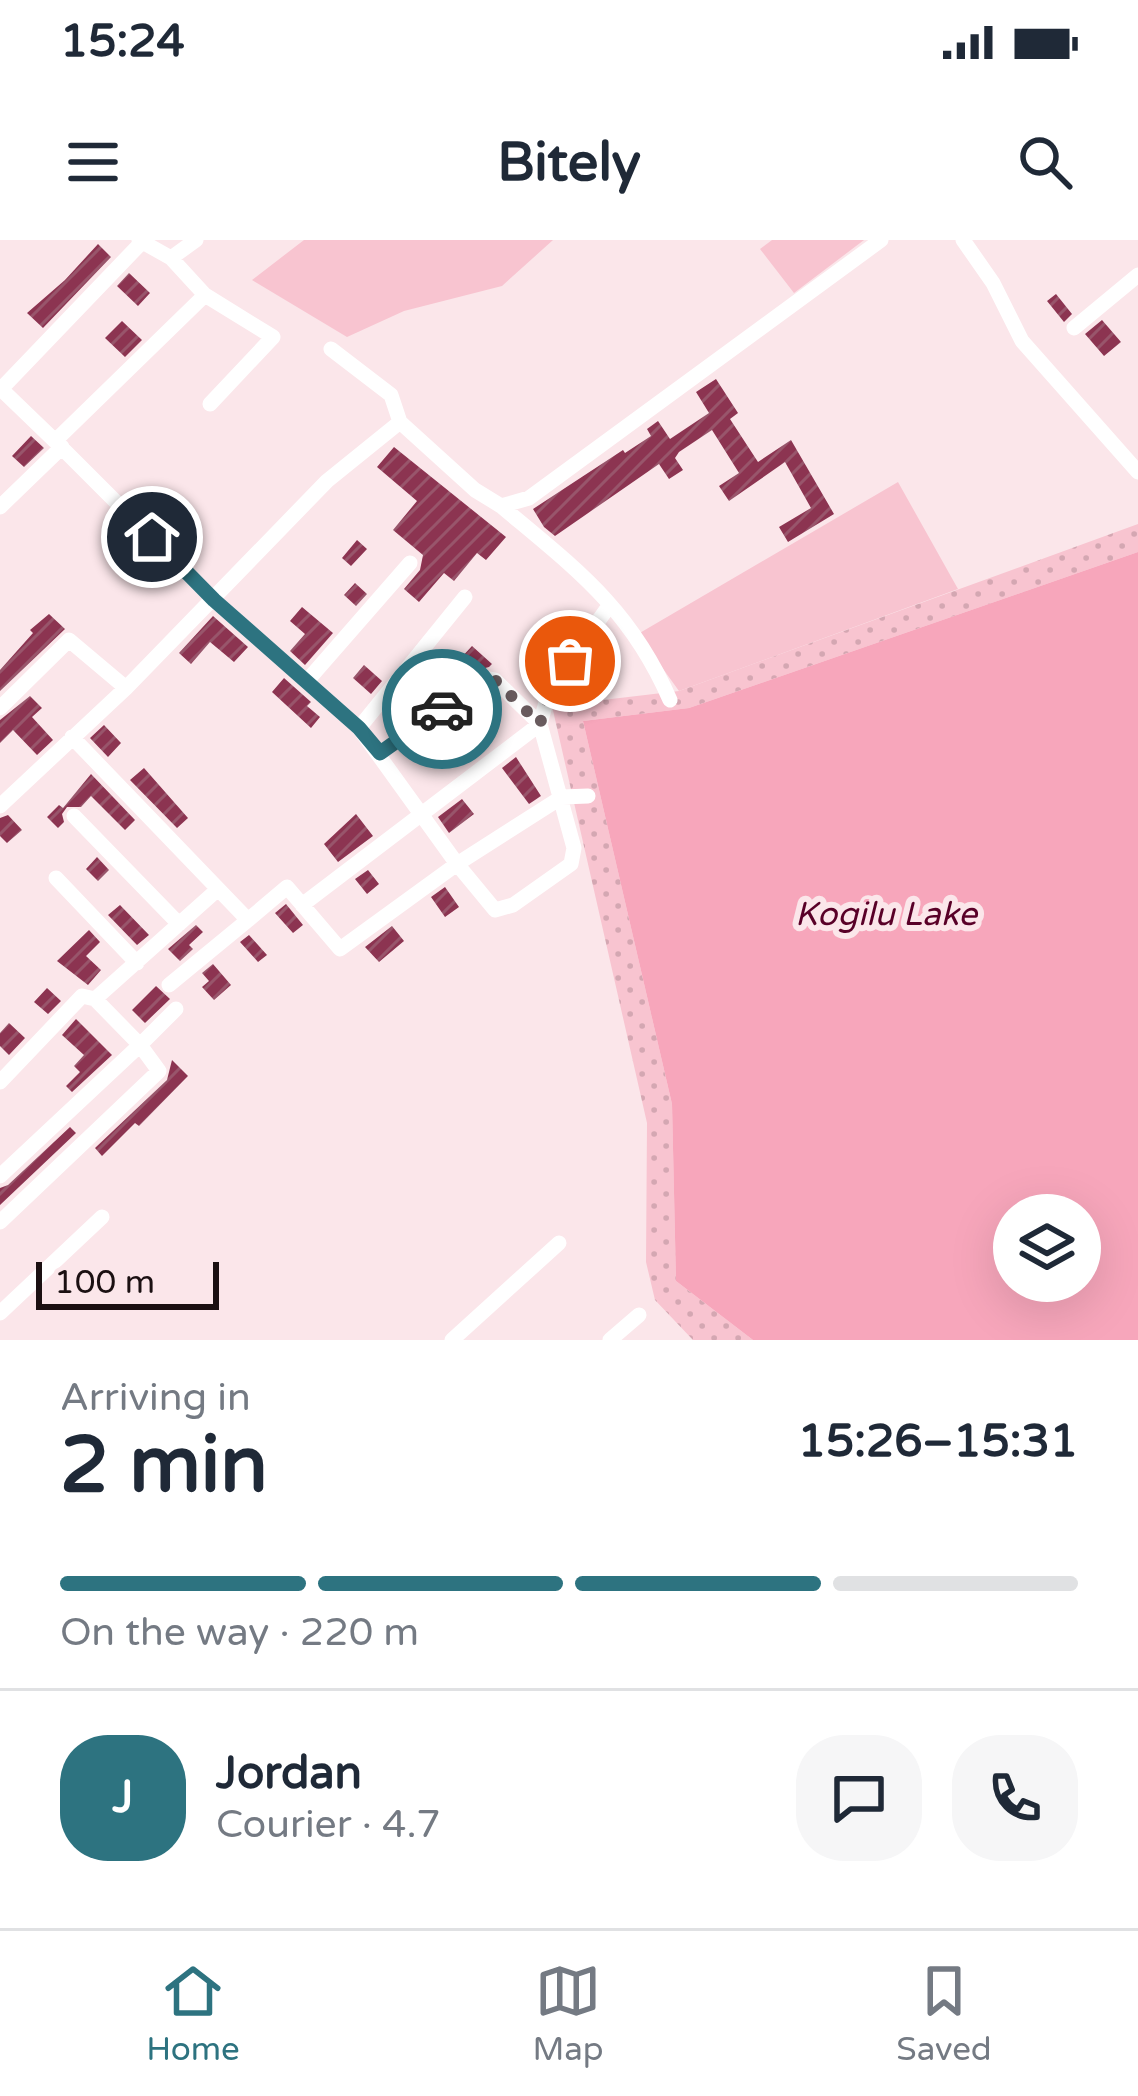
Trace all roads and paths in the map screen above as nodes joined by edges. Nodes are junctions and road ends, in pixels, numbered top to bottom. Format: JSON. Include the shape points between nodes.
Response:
{"nodes":[{"id":1,"x":196,"y":240,"type":"edge"},
{"id":2,"x":880,"y":240,"type":"edge"},
{"id":3,"x":963,"y":240,"type":"edge"},
{"id":4,"x":141,"y":241,"type":"edge"},
{"id":5,"x":171,"y":258,"type":"junction"},
{"id":6,"x":1138,"y":275,"type":"edge"},
{"id":7,"x":205,"y":295,"type":"junction"},
{"id":8,"x":1074,"y":328,"type":"dead end"},
{"id":9,"x":331,"y":349,"type":"dead end"},
{"id":10,"x":1,"y":390,"type":"edge"},
{"id":11,"x":210,"y":404,"type":"dead end"},
{"id":12,"x":400,"y":422,"type":"junction"},
{"id":13,"x":59,"y":444,"type":"junction"},
{"id":14,"x":1138,"y":472,"type":"edge"},
{"id":15,"x":501,"y":506,"type":"junction"},
{"id":16,"x":0,"y":507,"type":"edge"},
{"id":17,"x":410,"y":563,"type":"dead end"},
{"id":18,"x":465,"y":597,"type":"dead end"},
{"id":19,"x":214,"y":600,"type":"junction"},
{"id":20,"x":609,"y":606,"type":"dead end"},
{"id":21,"x":308,"y":681,"type":"junction"},
{"id":22,"x":126,"y":688,"type":"junction"},
{"id":23,"x":670,"y":700,"type":"dead end"},
{"id":24,"x":0,"y":708,"type":"edge"},
{"id":25,"x":540,"y":724,"type":"junction"},
{"id":26,"x":359,"y":728,"type":"junction"},
{"id":27,"x":72,"y":737,"type":"junction"},
{"id":28,"x":380,"y":753,"type":"junction"},
{"id":29,"x":588,"y":796,"type":"dead end"},
{"id":30,"x":562,"y":797,"type":"junction"},
{"id":31,"x":0,"y":806,"type":"edge"},
{"id":32,"x":421,"y":811,"type":"junction"},
{"id":33,"x":74,"y":816,"type":"dead end"},
{"id":34,"x":457,"y":864,"type":"junction"},
{"id":35,"x":56,"y":878,"type":"dead end"},
{"id":36,"x":217,"y":890,"type":"junction"},
{"id":37,"x":302,"y":904,"type":"junction"},
{"id":38,"x":248,"y":920,"type":"junction"},
{"id":39,"x":179,"y":924,"type":"junction"},
{"id":40,"x":137,"y":963,"type":"junction"},
{"id":41,"x":169,"y":985,"type":"dead end"},
{"id":42,"x":95,"y":999,"type":"junction"},
{"id":43,"x":176,"y":1009,"type":"dead end"},
{"id":44,"x":140,"y":1045,"type":"junction"},
{"id":45,"x":0,"y":1082,"type":"edge"},
{"id":46,"x":0,"y":1176,"type":"edge"},
{"id":47,"x":102,"y":1217,"type":"dead end"},
{"id":48,"x":0,"y":1222,"type":"edge"},
{"id":49,"x":559,"y":1243,"type":"dead end"},
{"id":50,"x":0,"y":1313,"type":"edge"},
{"id":51,"x":639,"y":1315,"type":"dead end"},
{"id":52,"x":452,"y":1340,"type":"edge"},
{"id":53,"x":610,"y":1340,"type":"edge"}],
"edges":[{"from":1,"to":5,"type":"street"},
{"from":2,"to":15,"type":"street","via":[[529,498]]},
{"from":3,"to":14,"type":"street","via":[[1022,340]]},
{"from":4,"to":5,"type":"street"},
{"from":4,"to":10,"type":"street"},
{"from":5,"to":7,"type":"street"},
{"from":6,"to":8,"type":"street"},
{"from":7,"to":11,"type":"street","via":[[273,337]]},
{"from":7,"to":13,"type":"street"},
{"from":9,"to":12,"type":"street","via":[[391,395]]},
{"from":10,"to":13,"type":"street"},
{"from":12,"to":15,"type":"street"},
{"from":12,"to":19,"type":"street","via":[[327,481]]},
{"from":13,"to":16,"type":"street"},
{"from":13,"to":19,"type":"street"},
{"from":15,"to":23,"type":"street","via":[[610,599]]},
{"from":17,"to":21,"type":"street"},
{"from":18,"to":26,"type":"street"},
{"from":19,"to":21,"type":"street"},
{"from":19,"to":22,"type":"street"},
{"from":20,"to":25,"type":"street","via":[[550,688]]},
{"from":21,"to":26,"type":"street"},
{"from":22,"to":24,"type":"street","via":[[69,640]]},
{"from":22,"to":27,"type":"street"},
{"from":25,"to":28,"type":"street","via":[[484,678]]},
{"from":25,"to":30,"type":"street"},
{"from":25,"to":32,"type":"street"},
{"from":26,"to":28,"type":"street"},
{"from":27,"to":31,"type":"street"},
{"from":27,"to":36,"type":"street"},
{"from":28,"to":32,"type":"street"},
{"from":29,"to":30,"type":"street"},
{"from":30,"to":34,"type":"street"},
{"from":30,"to":34,"type":"street","via":[[571,864],[513,905],[495,910]]},
{"from":32,"to":34,"type":"street"},
{"from":32,"to":37,"type":"street"},
{"from":33,"to":39,"type":"street"},
{"from":34,"to":37,"type":"street","via":[[340,949]]},
{"from":35,"to":40,"type":"street"},
{"from":36,"to":38,"type":"street"},
{"from":36,"to":39,"type":"street"},
{"from":37,"to":38,"type":"street","via":[[287,887]]},
{"from":38,"to":41,"type":"street"},
{"from":39,"to":40,"type":"street"},
{"from":40,"to":42,"type":"street"},
{"from":42,"to":44,"type":"street"},
{"from":42,"to":45,"type":"street","via":[[82,996]]},
{"from":43,"to":44,"type":"street"},
{"from":44,"to":46,"type":"street"},
{"from":44,"to":48,"type":"street","via":[[159,1071]]},
{"from":47,"to":50,"type":"street"},
{"from":49,"to":52,"type":"street"},
{"from":51,"to":53,"type":"street"}]}
